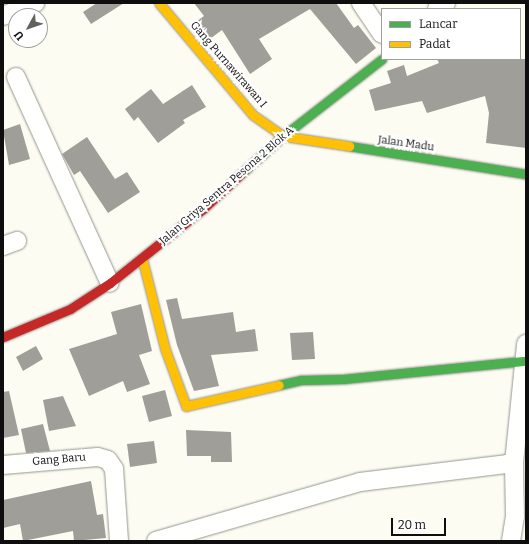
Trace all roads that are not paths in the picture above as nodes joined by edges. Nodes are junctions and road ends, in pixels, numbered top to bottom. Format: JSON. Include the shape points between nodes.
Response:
{"nodes":[{"id":1,"x":35,"y":3,"type":"edge"},
{"id":2,"x":159,"y":3,"type":"edge"},
{"id":3,"x":361,"y":3,"type":"edge"},
{"id":4,"x":3,"y":16,"type":"edge"},
{"id":5,"x":381,"y":33,"type":"edge"},
{"id":6,"x":381,"y":60,"type":"edge"},
{"id":7,"x":16,"y":77,"type":"dead end"},
{"id":8,"x":284,"y":136,"type":"junction"},
{"id":9,"x":526,"y":174,"type":"edge"},
{"id":10,"x":142,"y":258,"type":"junction"},
{"id":11,"x":110,"y":283,"type":"junction"},
{"id":12,"x":3,"y":337,"type":"edge"},
{"id":13,"x":524,"y":352,"type":"edge"},
{"id":14,"x":3,"y":464,"type":"edge"},
{"id":15,"x":518,"y":465,"type":"edge"},
{"id":16,"x":520,"y":518,"type":"edge"},
{"id":17,"x":119,"y":541,"type":"edge"},
{"id":18,"x":156,"y":541,"type":"edge"},
{"id":19,"x":511,"y":541,"type":"edge"}],
"edges":[{"from":1,"to":4,"type":"street"},
{"from":2,"to":8,"type":"street","name":"Gang Purnawirawan I","via":[[253,115]]},
{"from":3,"to":5,"type":"street"},
{"from":6,"to":8,"type":"street","name":"Jalan Griya Sentra Pesona 2 Blok A"},
{"from":7,"to":11,"type":"street"},
{"from":8,"to":9,"type":"street","name":"Jalan Madu"},
{"from":8,"to":10,"type":"street","name":"Jalan Griya Sentra Pesona 2 Blok A","via":[[204,208]]},
{"from":10,"to":11,"type":"street","name":"Jalan Griya Sentra Pesona 2 Blok A"},
{"from":10,"to":13,"type":"street","via":[[165,349],[186,406],[301,380],[342,379]]},
{"from":11,"to":12,"type":"street","name":"Jalan Griya Sentra Pesona 2 Blok A","via":[[70,309]]},
{"from":13,"to":15,"type":"street"},
{"from":14,"to":17,"type":"street","name":"Gang Baru","via":[[98,456],[112,464]]},
{"from":15,"to":16,"type":"street"},
{"from":15,"to":18,"type":"street","via":[[360,482]]},
{"from":16,"to":19,"type":"street"}]}
